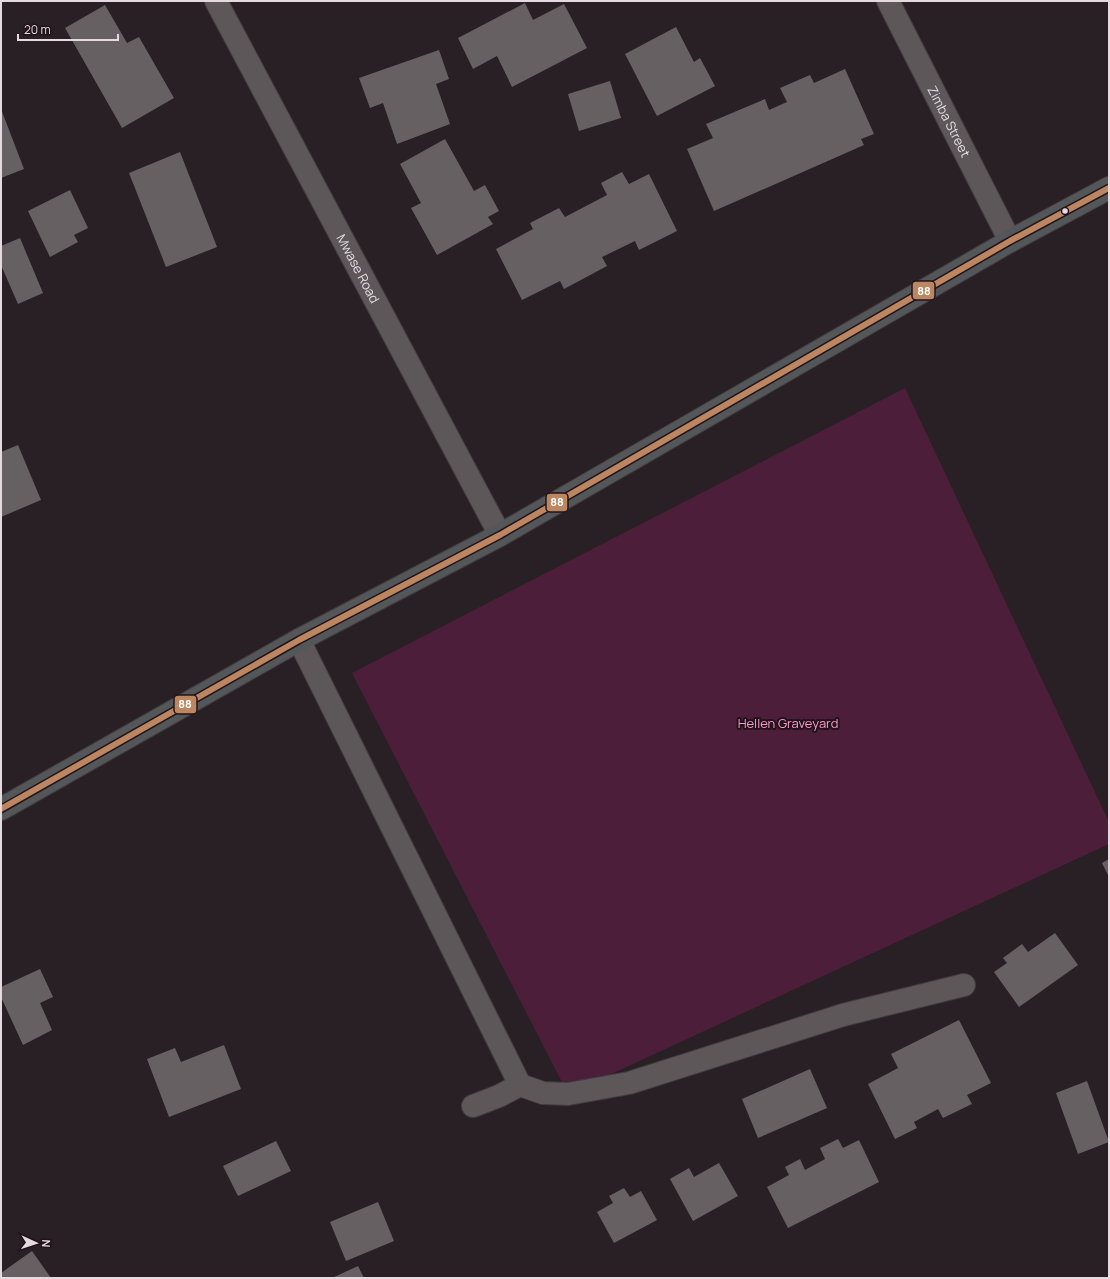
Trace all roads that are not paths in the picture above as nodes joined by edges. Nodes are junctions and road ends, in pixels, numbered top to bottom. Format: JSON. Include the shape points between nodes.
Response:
{"nodes":[{"id":1,"x":216,"y":1,"type":"edge"},
{"id":2,"x":888,"y":1,"type":"edge"},
{"id":3,"x":1109,"y":188,"type":"edge"},
{"id":4,"x":1010,"y":242,"type":"junction"},
{"id":5,"x":500,"y":535,"type":"junction"},
{"id":6,"x":299,"y":640,"type":"junction"},
{"id":7,"x":1,"y":809,"type":"edge"},
{"id":8,"x":964,"y":985,"type":"dead end"},
{"id":9,"x":520,"y":1085,"type":"junction"},
{"id":10,"x":473,"y":1106,"type":"dead end"}],
"edges":[{"from":1,"to":5,"type":"street","name":"Mwase Road"},
{"from":2,"to":4,"type":"street","name":"Zimba Street"},
{"from":3,"to":4,"type":"main road"},
{"from":4,"to":5,"type":"main road"},
{"from":5,"to":6,"type":"main road"},
{"from":6,"to":7,"type":"main road"},
{"from":6,"to":9,"type":"street"},
{"from":8,"to":9,"type":"street","via":[[843,1015],[629,1083],[568,1094],[543,1093]]},
{"from":9,"to":10,"type":"street"}]}
